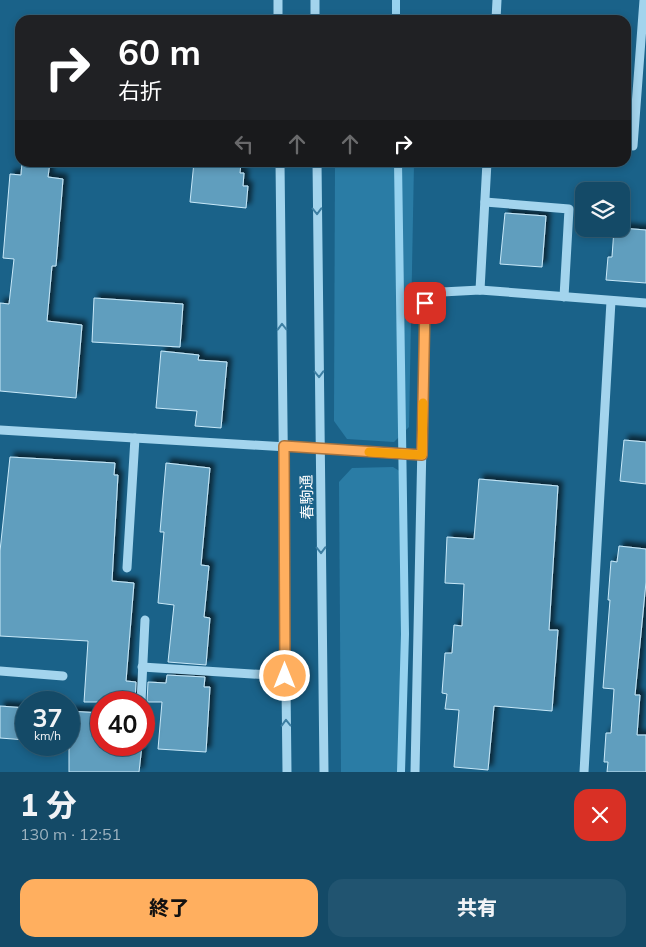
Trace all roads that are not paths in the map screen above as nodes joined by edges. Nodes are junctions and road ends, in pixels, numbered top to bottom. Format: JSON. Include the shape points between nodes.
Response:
{"nodes":[{"id":1,"x":278,"y":0,"type":"edge"},
{"id":2,"x":315,"y":0,"type":"edge"},
{"id":3,"x":497,"y":0,"type":"edge"},
{"id":4,"x":644,"y":0,"type":"edge"},
{"id":5,"x":278,"y":15,"type":"edge"},
{"id":6,"x":315,"y":15,"type":"edge"},
{"id":7,"x":496,"y":15,"type":"edge"},
{"id":8,"x":633,"y":146,"type":"dead end"},
{"id":9,"x":280,"y":167,"type":"edge"},
{"id":10,"x":317,"y":167,"type":"edge"},
{"id":11,"x":487,"y":167,"type":"edge"},
{"id":12,"x":485,"y":202,"type":"junction"},
{"id":13,"x":480,"y":290,"type":"junction"},
{"id":14,"x":564,"y":297,"type":"junction"},
{"id":15,"x":611,"y":301,"type":"junction"},
{"id":16,"x":646,"y":303,"type":"edge"},
{"id":17,"x":0,"y":430,"type":"edge"},
{"id":18,"x":135,"y":438,"type":"junction"},
{"id":19,"x":284,"y":446,"type":"junction"},
{"id":20,"x":320,"y":449,"type":"junction"},
{"id":21,"x":422,"y":455,"type":"junction"},
{"id":22,"x":127,"y":568,"type":"dead end"},
{"id":23,"x":144,"y":620,"type":"dead end"},
{"id":24,"x":142,"y":667,"type":"junction"},
{"id":25,"x":0,"y":671,"type":"edge"},
{"id":26,"x":63,"y":676,"type":"dead end"},
{"id":27,"x":285,"y":676,"type":"junction"},
{"id":28,"x":141,"y":691,"type":"edge"},
{"id":29,"x":287,"y":772,"type":"edge"},
{"id":30,"x":324,"y":772,"type":"edge"},
{"id":31,"x":415,"y":772,"type":"edge"},
{"id":32,"x":584,"y":772,"type":"edge"}],
"edges":[{"from":1,"to":5,"type":"street"},
{"from":2,"to":6,"type":"street"},
{"from":3,"to":7,"type":"street"},
{"from":4,"to":8,"type":"street"},
{"from":19,"to":9,"type":"street","name":"春駒通","one_way":true},
{"from":10,"to":20,"type":"street","name":"春駒通","one_way":true},
{"from":11,"to":12,"type":"street"},
{"from":12,"to":13,"type":"street"},
{"from":12,"to":14,"type":"street","via":[[570,209]]},
{"from":13,"to":14,"type":"street"},
{"from":13,"to":21,"type":"street","via":[[442,292],[425,303]]},
{"from":14,"to":15,"type":"street"},
{"from":15,"to":16,"type":"street"},
{"from":15,"to":32,"type":"street"},
{"from":17,"to":18,"type":"street"},
{"from":18,"to":19,"type":"street"},
{"from":18,"to":22,"type":"street"},
{"from":19,"to":20,"type":"street"},
{"from":19,"to":27,"type":"street","name":"春駒通"},
{"from":20,"to":21,"type":"street"},
{"from":20,"to":30,"type":"street","name":"春駒通","one_way":true},
{"from":21,"to":31,"type":"street"},
{"from":23,"to":24,"type":"street"},
{"from":24,"to":27,"type":"street"},
{"from":24,"to":28,"type":"street"},
{"from":25,"to":26,"type":"street"},
{"from":29,"to":27,"type":"street","name":"春駒通","one_way":true}]}
